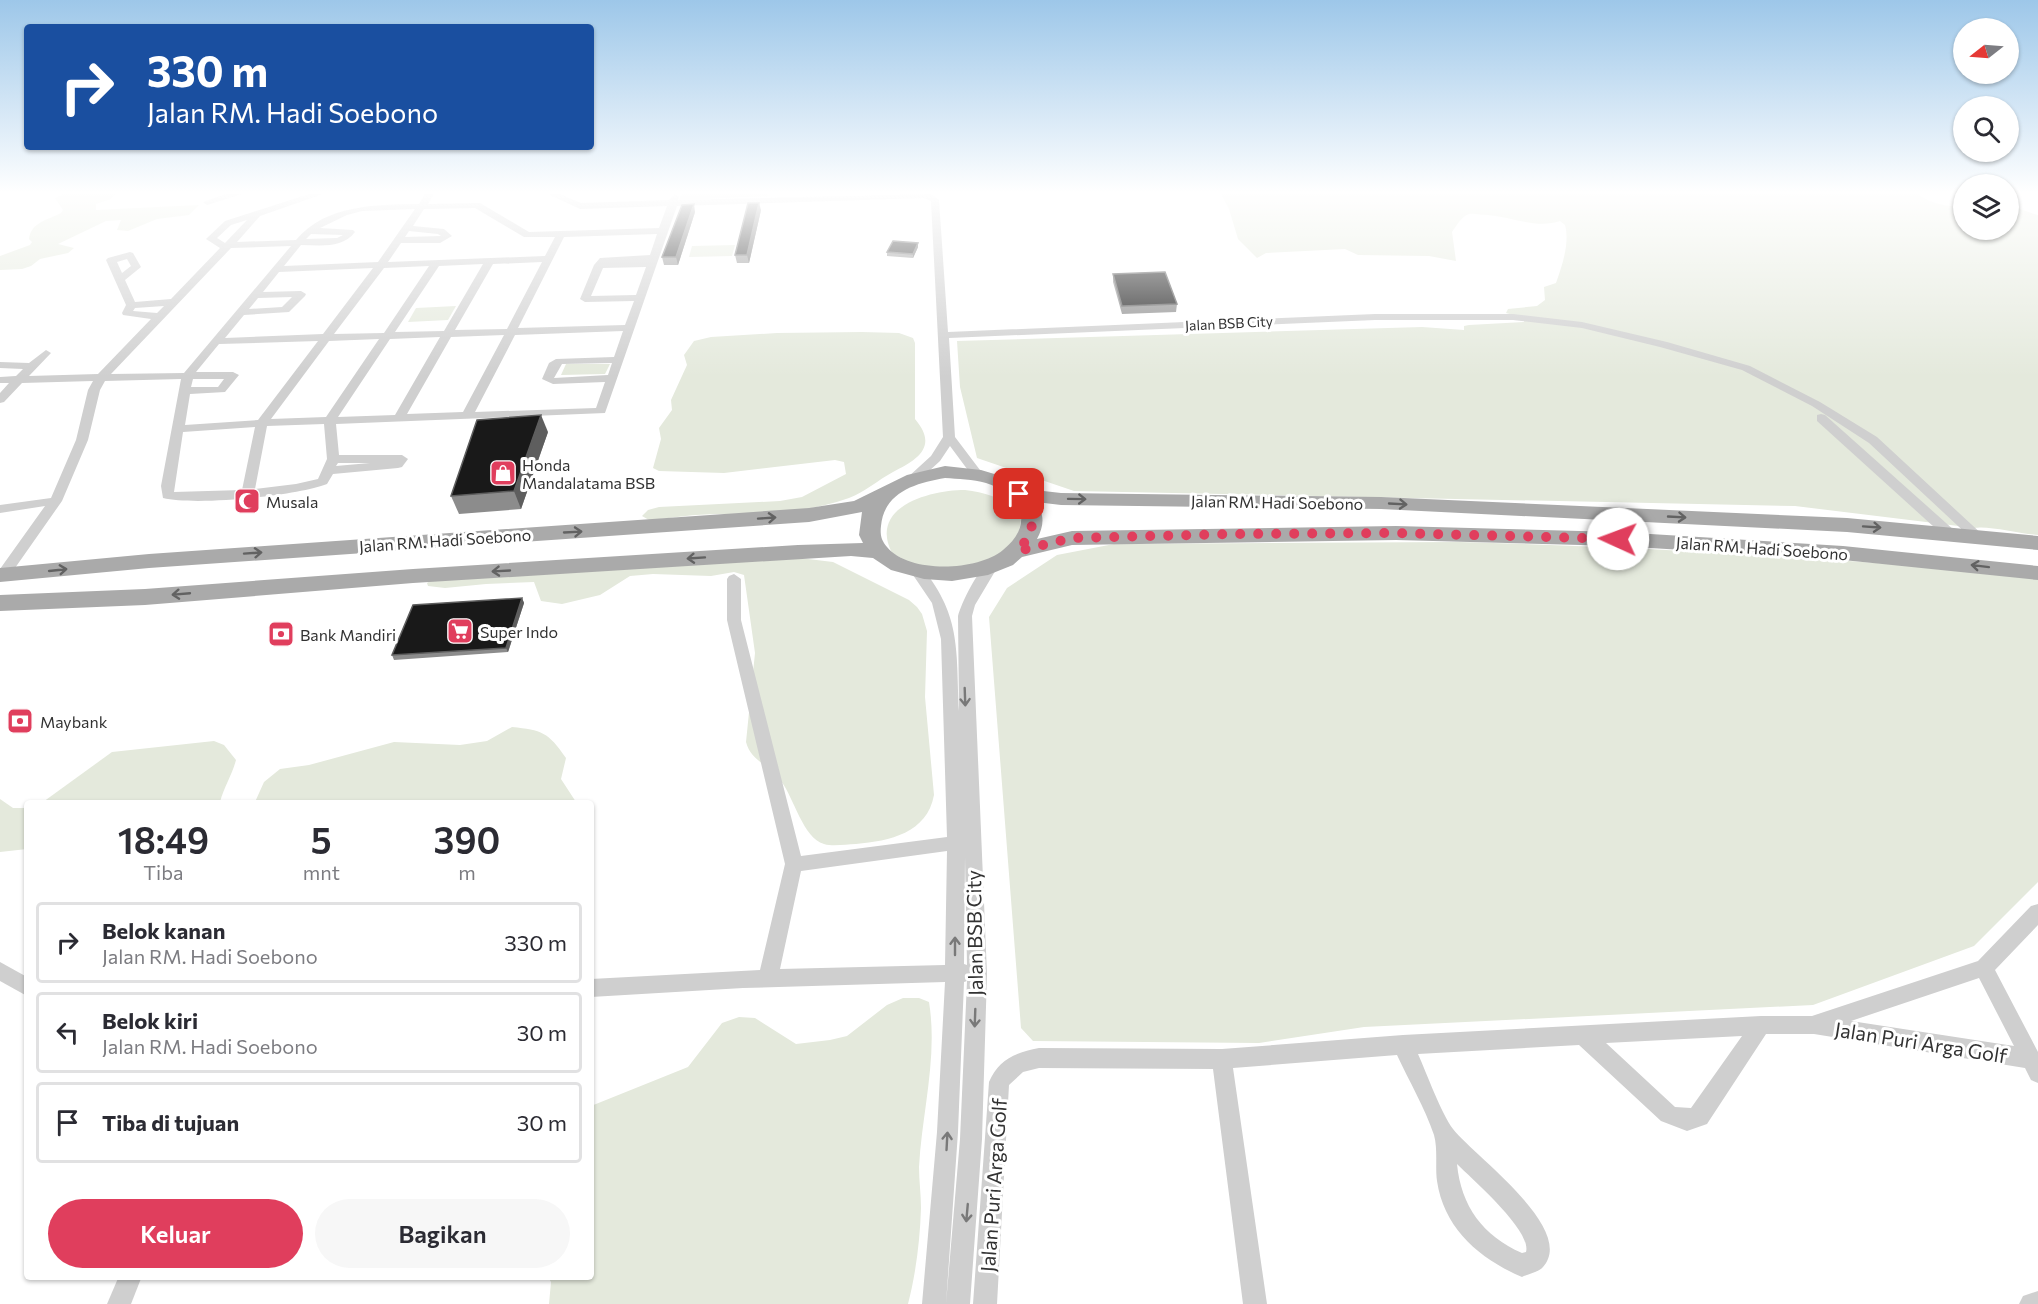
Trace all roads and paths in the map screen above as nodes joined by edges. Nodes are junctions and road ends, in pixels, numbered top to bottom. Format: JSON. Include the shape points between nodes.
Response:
{"nodes":[{"id":1,"x":219,"y":255,"type":"edge"},
{"id":2,"x":289,"y":255,"type":"edge"},
{"id":3,"x":387,"y":255,"type":"edge"},
{"id":4,"x":549,"y":255,"type":"edge"},
{"id":5,"x":656,"y":255,"type":"edge"},
{"id":6,"x":940,"y":255,"type":"edge"},
{"id":7,"x":547,"y":259,"type":"junction"},
{"id":8,"x":490,"y":260,"type":"junction"},
{"id":9,"x":654,"y":261,"type":"junction"},
{"id":10,"x":436,"y":263,"type":"junction"},
{"id":11,"x":380,"y":266,"type":"junction"},
{"id":12,"x":278,"y":269,"type":"junction"},
{"id":13,"x":120,"y":279,"type":"dead end"},
{"id":14,"x":255,"y":295,"type":"junction"},
{"id":15,"x":642,"y":295,"type":"junction"},
{"id":16,"x":174,"y":302,"type":"junction"},
{"id":17,"x":130,"y":305,"type":"junction"},
{"id":18,"x":241,"y":312,"type":"junction"},
{"id":19,"x":160,"y":317,"type":"junction"},
{"id":20,"x":630,"y":328,"type":"junction"},
{"id":21,"x":510,"y":331,"type":"junction"},
{"id":22,"x":447,"y":333,"type":"junction"},
{"id":23,"x":387,"y":335,"type":"junction"},
{"id":24,"x":945,"y":335,"type":"junction"},
{"id":25,"x":325,"y":337,"type":"junction"},
{"id":26,"x":217,"y":341,"type":"junction"},
{"id":27,"x":46,"y":353,"type":"dead end"},
{"id":28,"x":619,"y":360,"type":"junction"},
{"id":29,"x":0,"y":365,"type":"edge"},
{"id":30,"x":32,"y":366,"type":"junction"},
{"id":31,"x":189,"y":375,"type":"junction"},
{"id":32,"x":102,"y":378,"type":"junction"},
{"id":33,"x":612,"y":378,"type":"junction"},
{"id":34,"x":0,"y":380,"type":"edge"},
{"id":35,"x":20,"y":380,"type":"junction"},
{"id":36,"x":1755,"y":382,"type":"dead end"},
{"id":37,"x":184,"y":391,"type":"junction"},
{"id":38,"x":0,"y":400,"type":"edge"},
{"id":39,"x":1816,"y":404,"type":"junction"},
{"id":40,"x":468,"y":415,"type":"junction"},
{"id":41,"x":399,"y":418,"type":"junction"},
{"id":42,"x":330,"y":420,"type":"junction"},
{"id":43,"x":1827,"y":421,"type":"junction"},
{"id":44,"x":262,"y":423,"type":"junction"},
{"id":45,"x":178,"y":429,"type":"junction"},
{"id":46,"x":949,"y":437,"type":"junction"},
{"id":47,"x":977,"y":474,"type":"junction"},
{"id":48,"x":912,"y":480,"type":"junction"},
{"id":49,"x":248,"y":492,"type":"junction"},
{"id":50,"x":888,"y":492,"type":"junction"},
{"id":51,"x":1019,"y":494,"type":"junction"},
{"id":52,"x":56,"y":501,"type":"junction"},
{"id":53,"x":0,"y":509,"type":"edge"},
{"id":54,"x":536,"y":534,"type":"junction"},
{"id":55,"x":1950,"y":534,"type":"junction"},
{"id":56,"x":1978,"y":537,"type":"junction"},
{"id":57,"x":2038,"y":543,"type":"edge"},
{"id":58,"x":1018,"y":551,"type":"junction"},
{"id":59,"x":880,"y":552,"type":"junction"},
{"id":60,"x":990,"y":568,"type":"junction"},
{"id":61,"x":529,"y":569,"type":"junction"},
{"id":62,"x":918,"y":573,"type":"junction"},
{"id":63,"x":2038,"y":573,"type":"edge"},
{"id":64,"x":1,"y":575,"type":"edge"},
{"id":65,"x":734,"y":579,"type":"dead end"},
{"id":66,"x":0,"y":603,"type":"edge"},
{"id":67,"x":964,"y":842,"type":"junction"},
{"id":68,"x":794,"y":864,"type":"junction"},
{"id":69,"x":2038,"y":912,"type":"edge"},
{"id":70,"x":1984,"y":968,"type":"junction"},
{"id":71,"x":0,"y":971,"type":"edge"},
{"id":72,"x":954,"y":973,"type":"junction"},
{"id":73,"x":976,"y":973,"type":"junction"},
{"id":74,"x":768,"y":979,"type":"junction"},
{"id":75,"x":24,"y":985,"type":"edge"},
{"id":76,"x":594,"y":988,"type":"edge"},
{"id":77,"x":1761,"y":1025,"type":"junction"},
{"id":78,"x":1812,"y":1025,"type":"junction"},
{"id":79,"x":1583,"y":1035,"type":"junction"},
{"id":80,"x":1403,"y":1045,"type":"junction"},
{"id":81,"x":1222,"y":1059,"type":"junction"},
{"id":82,"x":2034,"y":1066,"type":"edge"},
{"id":83,"x":1445,"y":1136,"type":"junction"},
{"id":84,"x":128,"y":1280,"type":"edge"},
{"id":85,"x":2038,"y":1303,"type":"edge"},
{"id":86,"x":119,"y":1304,"type":"edge"},
{"id":87,"x":934,"y":1304,"type":"edge"},
{"id":88,"x":958,"y":1304,"type":"edge"},
{"id":89,"x":985,"y":1304,"type":"edge"},
{"id":90,"x":1255,"y":1304,"type":"edge"},
{"id":91,"x":2031,"y":1304,"type":"edge"}],
"edges":[{"from":1,"to":16,"type":"street"},
{"from":2,"to":12,"type":"street"},
{"from":3,"to":11,"type":"street"},
{"from":4,"to":7,"type":"street"},
{"from":5,"to":9,"type":"street"},
{"from":6,"to":24,"type":"street"},
{"from":7,"to":8,"type":"street"},
{"from":7,"to":21,"type":"street"},
{"from":8,"to":10,"type":"street"},
{"from":8,"to":22,"type":"street"},
{"from":9,"to":15,"type":"street"},
{"from":9,"to":15,"type":"street","via":[[603,260],[586,299]]},
{"from":10,"to":11,"type":"street"},
{"from":10,"to":23,"type":"street"},
{"from":11,"to":12,"type":"street"},
{"from":11,"to":25,"type":"street"},
{"from":12,"to":14,"type":"street"},
{"from":13,"to":17,"type":"street"},
{"from":14,"to":18,"type":"street"},
{"from":14,"to":18,"type":"street","via":[[301,294],[285,310]]},
{"from":15,"to":20,"type":"street"},
{"from":16,"to":17,"type":"street"},
{"from":16,"to":19,"type":"street"},
{"from":17,"to":19,"type":"street","via":[[129,315]]},
{"from":18,"to":26,"type":"street"},
{"from":19,"to":32,"type":"street"},
{"from":20,"to":21,"type":"street"},
{"from":20,"to":28,"type":"street"},
{"from":21,"to":22,"type":"street"},
{"from":21,"to":40,"type":"street"},
{"from":22,"to":23,"type":"street"},
{"from":22,"to":41,"type":"street"},
{"from":23,"to":25,"type":"street"},
{"from":23,"to":42,"type":"street"},
{"from":24,"to":39,"type":"street","name":"Jalan BSB City","via":[[1375,316],[1513,317],[1582,325],[1663,344],[1746,368]]},
{"from":24,"to":46,"type":"street"},
{"from":25,"to":26,"type":"street"},
{"from":25,"to":44,"type":"street"},
{"from":26,"to":31,"type":"street"},
{"from":27,"to":30,"type":"street"},
{"from":28,"to":33,"type":"street"},
{"from":28,"to":33,"type":"street","via":[[560,361],[555,363],[548,379]]},
{"from":29,"to":30,"type":"street"},
{"from":30,"to":35,"type":"street"},
{"from":31,"to":32,"type":"street"},
{"from":31,"to":37,"type":"street"},
{"from":31,"to":37,"type":"street","via":[[233,375],[221,390]]},
{"from":32,"to":35,"type":"street"},
{"from":32,"to":52,"type":"street","via":[[94,390],[82,440]]},
{"from":33,"to":40,"type":"street","via":[[601,411]]},
{"from":34,"to":35,"type":"street"},
{"from":35,"to":38,"type":"street"},
{"from":36,"to":43,"type":"street"},
{"from":37,"to":45,"type":"street"},
{"from":39,"to":43,"type":"street"},
{"from":39,"to":56,"type":"street","name":"Jalan BSB City","via":[[1873,440]]},
{"from":40,"to":41,"type":"street"},
{"from":41,"to":42,"type":"street"},
{"from":42,"to":44,"type":"street"},
{"from":42,"to":49,"type":"street","via":[[331,464],[323,481]]},
{"from":43,"to":55,"type":"street"},
{"from":44,"to":45,"type":"street"},
{"from":44,"to":49,"type":"street"},
{"from":45,"to":49,"type":"street","via":[[168,495]]},
{"from":46,"to":47,"type":"street"},
{"from":46,"to":48,"type":"street","via":[[936,458]]},
{"from":47,"to":48,"type":"main road","name":"Jalan RM. Hadi Soebono","via":[[945,472]]},
{"from":47,"to":51,"type":"main road","name":"Jalan RM. Hadi Soebono","via":[[1004,483]]},
{"from":48,"to":50,"type":"main road","name":"Jalan RM. Hadi Soebono"},
{"from":54,"to":50,"type":"main road","name":"Jalan RM. Hadi Soebono","one_way":true,"via":[[809,515],[859,506]]},
{"from":50,"to":59,"type":"main road","name":"Jalan RM. Hadi Soebono","via":[[875,506],[869,521],[870,537]]},
{"from":51,"to":55,"type":"main road","name":"Jalan RM. Hadi Soebono","one_way":true,"via":[[1061,499],[1381,503],[1847,525]]},
{"from":51,"to":58,"type":"main road","name":"Jalan RM. Hadi Soebono","via":[[1029,507],[1033,522],[1029,537]]},
{"from":52,"to":53,"type":"street"},
{"from":52,"to":64,"type":"street"},
{"from":54,"to":61,"type":"main road","via":[[541,542],[540,552]]},
{"from":64,"to":54,"type":"main road","name":"Jalan RM. Hadi Soebono","one_way":true},
{"from":55,"to":56,"type":"main road","name":"Jalan RM. Hadi Soebono"},
{"from":56,"to":57,"type":"main road","name":"Jalan RM. Hadi Soebono"},
{"from":58,"to":60,"type":"main road","name":"Jalan RM. Hadi Soebono"},
{"from":63,"to":58,"type":"main road","name":"Jalan RM. Hadi Soebono","one_way":true,"via":[[1844,553],[1642,540],[1396,533],[1072,538]]},
{"from":59,"to":61,"type":"main road","name":"Jalan RM. Hadi Soebono","one_way":true,"via":[[851,549]]},
{"from":59,"to":62,"type":"main road","name":"Jalan RM. Hadi Soebono"},
{"from":60,"to":62,"type":"main road","name":"Jalan RM. Hadi Soebono","via":[[961,575]]},
{"from":60,"to":67,"type":"street","name":"Jalan BSB City","one_way":true,"via":[[965,616]]},
{"from":61,"to":66,"type":"main road","name":"Jalan RM. Hadi Soebono","one_way":true,"via":[[145,597]]},
{"from":62,"to":67,"type":"street","name":"Jalan BSB City","via":[[944,610]]},
{"from":65,"to":68,"type":"street","via":[[735,620],[742,658]]},
{"from":67,"to":68,"type":"street"},
{"from":72,"to":67,"type":"street","name":"Jalan BSB City","one_way":true},
{"from":67,"to":73,"type":"street","name":"Jalan BSB City"},
{"from":68,"to":74,"type":"street"},
{"from":69,"to":70,"type":"street","name":"Jalan Puri Arga Golf"},
{"from":70,"to":78,"type":"street","name":"Jalan Puri Arga Golf"},
{"from":70,"to":82,"type":"street","name":"Jalan Puri Arga Golf"},
{"from":71,"to":75,"type":"street"},
{"from":72,"to":73,"type":"street"},
{"from":72,"to":74,"type":"street"},
{"from":87,"to":72,"type":"street","name":"Jalan BSB City","one_way":true,"via":[[945,1188]]},
{"from":73,"to":88,"type":"street","name":"Jalan BSB City","one_way":true,"via":[[969,1189]]},
{"from":74,"to":76,"type":"street"},
{"from":77,"to":78,"type":"street","name":"Jalan Puri Arga Golf"},
{"from":77,"to":79,"type":"street","name":"Jalan Puri Arga Golf"},
{"from":77,"to":79,"type":"street","via":[[1699,1116],[1689,1121],[1668,1114]]},
{"from":78,"to":82,"type":"street","name":"Jalan Puri Arga Golf"},
{"from":79,"to":80,"type":"street","name":"Jalan Puri Arga Golf"},
{"from":80,"to":81,"type":"street","name":"Jalan Puri Arga Golf"},
{"from":80,"to":83,"type":"street"},
{"from":81,"to":89,"type":"street","name":"Jalan Puri Arga Golf","via":[[1039,1058],[1014,1064],[1004,1073],[999,1082]]},
{"from":81,"to":90,"type":"street"},
{"from":83,"to":83,"type":"street","via":[[1451,1193],[1464,1220],[1480,1239],[1505,1258],[1522,1265],[1534,1260],[1539,1251],[1537,1236],[1530,1226]]},
{"from":84,"to":86,"type":"street"},
{"from":85,"to":91,"type":"street"}]}
